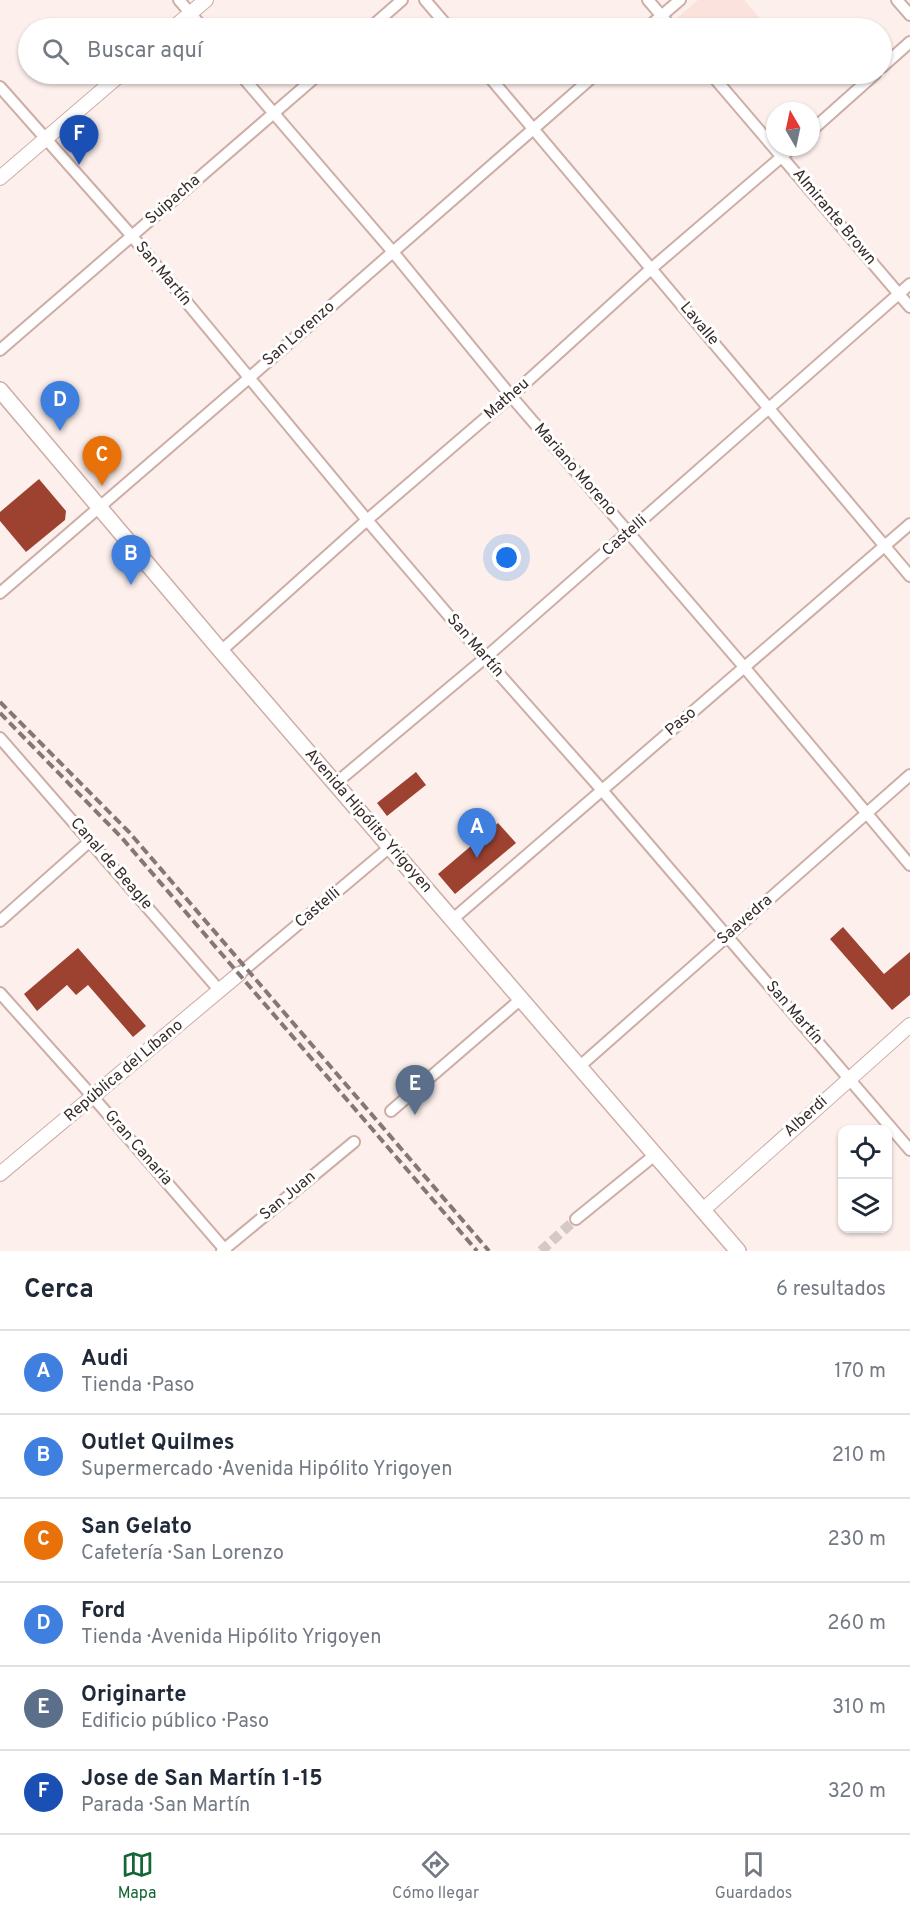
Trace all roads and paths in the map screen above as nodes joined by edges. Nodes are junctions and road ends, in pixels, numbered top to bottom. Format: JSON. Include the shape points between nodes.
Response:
{"nodes":[{"id":1,"x":179,"y":0,"type":"edge"},
{"id":2,"x":206,"y":0,"type":"edge"},
{"id":3,"x":402,"y":0,"type":"edge"},
{"id":4,"x":425,"y":0,"type":"edge"},
{"id":5,"x":648,"y":0,"type":"edge"},
{"id":6,"x":680,"y":0,"type":"edge"},
{"id":7,"x":897,"y":0,"type":"edge"},
{"id":8,"x":190,"y":14,"type":"junction"},
{"id":9,"x":910,"y":15,"type":"edge"},
{"id":10,"x":662,"y":16,"type":"junction"},
{"id":11,"x":185,"y":18,"type":"edge"},
{"id":12,"x":193,"y":18,"type":"edge"},
{"id":13,"x":381,"y":18,"type":"edge"},
{"id":14,"x":440,"y":18,"type":"edge"},
{"id":15,"x":660,"y":18,"type":"edge"},
{"id":16,"x":910,"y":42,"type":"edge"},
{"id":17,"x":892,"y":58,"type":"edge"},
{"id":18,"x":109,"y":84,"type":"edge"},
{"id":19,"x":249,"y":84,"type":"edge"},
{"id":20,"x":307,"y":84,"type":"edge"},
{"id":21,"x":496,"y":84,"type":"edge"},
{"id":22,"x":585,"y":84,"type":"edge"},
{"id":23,"x":720,"y":84,"type":"edge"},
{"id":24,"x":863,"y":84,"type":"edge"},
{"id":25,"x":0,"y":87,"type":"edge"},
{"id":26,"x":274,"y":113,"type":"junction"},
{"id":27,"x":820,"y":123,"type":"edge"},
{"id":28,"x":534,"y":128,"type":"junction"},
{"id":29,"x":766,"y":137,"type":"edge"},
{"id":30,"x":45,"y":138,"type":"junction"},
{"id":31,"x":783,"y":156,"type":"joint"},
{"id":32,"x":0,"y":178,"type":"edge"},
{"id":33,"x":131,"y":235,"type":"junction"},
{"id":34,"x":393,"y":252,"type":"junction"},
{"id":35,"x":652,"y":268,"type":"junction"},
{"id":36,"x":910,"y":284,"type":"edge"},
{"id":37,"x":899,"y":294,"type":"junction"},
{"id":38,"x":910,"y":307,"type":"edge"},
{"id":39,"x":0,"y":350,"type":"edge"},
{"id":40,"x":249,"y":378,"type":"junction"},
{"id":41,"x":0,"y":390,"type":"edge"},
{"id":42,"x":511,"y":396,"type":"junction"},
{"id":43,"x":769,"y":407,"type":"junction"},
{"id":44,"x":99,"y":508,"type":"junction"},
{"id":45,"x":367,"y":520,"type":"junction"},
{"id":46,"x":910,"y":524,"type":"edge"},
{"id":47,"x":630,"y":533,"type":"junction"},
{"id":48,"x":885,"y":547,"type":"junction"},
{"id":49,"x":910,"y":576,"type":"edge"},
{"id":50,"x":0,"y":593,"type":"edge"},
{"id":51,"x":221,"y":651,"type":"junction"},
{"id":52,"x":485,"y":658,"type":"junction"},
{"id":53,"x":745,"y":668,"type":"junction"},
{"id":54,"x":0,"y":738,"type":"edge"},
{"id":55,"x":910,"y":775,"type":"edge"},
{"id":56,"x":336,"y":783,"type":"junction"},
{"id":57,"x":602,"y":789,"type":"junction"},
{"id":58,"x":866,"y":814,"type":"junction"},
{"id":59,"x":90,"y":841,"type":"junction"},
{"id":60,"x":390,"y":847,"type":"junction"},
{"id":61,"x":910,"y":865,"type":"edge"},
{"id":62,"x":453,"y":919,"type":"junction"},
{"id":63,"x":0,"y":921,"type":"edge"},
{"id":64,"x":726,"y":936,"type":"junction"},
{"id":65,"x":243,"y":971,"type":"joint"},
{"id":66,"x":220,"y":991,"type":"junction"},
{"id":67,"x":0,"y":993,"type":"edge"},
{"id":68,"x":521,"y":999,"type":"junction"},
{"id":69,"x":910,"y":1025,"type":"edge"},
{"id":70,"x":580,"y":1066,"type":"junction"},
{"id":71,"x":850,"y":1078,"type":"junction"},
{"id":72,"x":93,"y":1097,"type":"junction"},
{"id":73,"x":391,"y":1111,"type":"dead end"},
{"id":74,"x":354,"y":1142,"type":"dead end"},
{"id":75,"x":910,"y":1150,"type":"edge"},
{"id":76,"x":656,"y":1154,"type":"junction"},
{"id":77,"x":0,"y":1174,"type":"edge"},
{"id":78,"x":703,"y":1210,"type":"junction"},
{"id":79,"x":576,"y":1219,"type":"tunnel mouth"},
{"id":80,"x":224,"y":1250,"type":"edge"},
{"id":81,"x":738,"y":1251,"type":"edge"}],
"edges":[{"from":1,"to":8,"type":"street"},
{"from":2,"to":8,"type":"street"},
{"from":3,"to":13,"type":"street"},
{"from":4,"to":14,"type":"street"},
{"from":5,"to":10,"type":"street"},
{"from":6,"to":10,"type":"street"},
{"from":7,"to":9,"type":"street"},
{"from":8,"to":11,"type":"street"},
{"from":8,"to":12,"type":"street"},
{"from":10,"to":15,"type":"street"},
{"from":16,"to":17,"type":"street"},
{"from":18,"to":30,"type":"street"},
{"from":19,"to":26,"type":"street","name":"Mariano Moreno"},
{"from":20,"to":26,"type":"street","name":"Suipacha"},
{"from":21,"to":28,"type":"street","name":"Lavalle"},
{"from":22,"to":28,"type":"street","name":"San Lorenzo"},
{"from":23,"to":29,"type":"street","name":"Almirante Brown"},
{"from":24,"to":27,"type":"street"},
{"from":25,"to":30,"type":"street","name":"San Martín"},
{"from":26,"to":33,"type":"street","name":"Suipacha"},
{"from":26,"to":34,"type":"street","name":"Mariano Moreno"},
{"from":28,"to":34,"type":"street","name":"San Lorenzo"},
{"from":28,"to":35,"type":"street","name":"Lavalle"},
{"from":30,"to":32,"type":"street"},
{"from":30,"to":33,"type":"street","name":"San Martín"},
{"from":31,"to":35,"type":"street","name":"Matheu"},
{"from":31,"to":37,"type":"street","name":"Almirante Brown"},
{"from":33,"to":39,"type":"street","name":"Suipacha"},
{"from":33,"to":40,"type":"street","name":"San Martín"},
{"from":34,"to":40,"type":"street","name":"San Lorenzo"},
{"from":34,"to":42,"type":"street","name":"Mariano Moreno"},
{"from":35,"to":42,"type":"street","name":"Matheu"},
{"from":35,"to":43,"type":"street","name":"Lavalle"},
{"from":36,"to":37,"type":"street","name":"Castelli"},
{"from":37,"to":38,"type":"street","name":"Almirante Brown"},
{"from":37,"to":43,"type":"street","name":"Castelli"},
{"from":40,"to":44,"type":"street","name":"San Lorenzo"},
{"from":40,"to":45,"type":"street","name":"San Martín"},
{"from":41,"to":44,"type":"main road","name":"Avenida Hipólito Yrigoyen"},
{"from":42,"to":45,"type":"street","name":"Matheu"},
{"from":42,"to":47,"type":"street","name":"Mariano Moreno"},
{"from":43,"to":47,"type":"street","name":"Castelli"},
{"from":43,"to":48,"type":"street","name":"Lavalle"},
{"from":44,"to":50,"type":"street","name":"San Lorenzo"},
{"from":44,"to":51,"type":"main road","name":"Avenida Hipólito Yrigoyen"},
{"from":45,"to":51,"type":"street","name":"Matheu"},
{"from":45,"to":52,"type":"street","name":"San Martín"},
{"from":46,"to":48,"type":"street","name":"Paso"},
{"from":47,"to":52,"type":"street","name":"Castelli"},
{"from":47,"to":53,"type":"street","name":"Mariano Moreno"},
{"from":48,"to":49,"type":"street","name":"Lavalle"},
{"from":48,"to":53,"type":"street","name":"Paso"},
{"from":51,"to":56,"type":"main road","name":"Avenida Hipólito Yrigoyen"},
{"from":52,"to":56,"type":"street","name":"Castelli"},
{"from":52,"to":57,"type":"street","name":"San Martín"},
{"from":53,"to":57,"type":"street","name":"Paso"},
{"from":53,"to":58,"type":"street","name":"Mariano Moreno"},
{"from":54,"to":59,"type":"street","name":"Canal de Beagle"},
{"from":55,"to":58,"type":"street","name":"Saavedra"},
{"from":56,"to":60,"type":"main road","name":"Avenida Hipólito Yrigoyen"},
{"from":57,"to":62,"type":"street","name":"Paso"},
{"from":57,"to":64,"type":"street","name":"San Martín"},
{"from":58,"to":61,"type":"street","name":"Mariano Moreno"},
{"from":58,"to":64,"type":"street","name":"Saavedra"},
{"from":59,"to":63,"type":"street"},
{"from":59,"to":66,"type":"street","name":"Canal de Beagle"},
{"from":60,"to":62,"type":"main road","name":"Avenida Hipólito Yrigoyen"},
{"from":60,"to":65,"type":"street","name":"Castelli"},
{"from":62,"to":68,"type":"main road","name":"Avenida Hipólito Yrigoyen"},
{"from":64,"to":70,"type":"street","name":"Saavedra"},
{"from":64,"to":71,"type":"street","name":"San Martín"},
{"from":65,"to":66,"type":"street","name":"República del Líbano"},
{"from":66,"to":72,"type":"street","name":"República del Líbano"},
{"from":67,"to":72,"type":"street","name":"Gran Canaria"},
{"from":68,"to":70,"type":"main road","name":"Avenida Hipólito Yrigoyen"},
{"from":68,"to":73,"type":"street"},
{"from":69,"to":71,"type":"street","name":"Alberdi"},
{"from":70,"to":76,"type":"main road","name":"Avenida Hipólito Yrigoyen"},
{"from":71,"to":75,"type":"street","name":"San Martín"},
{"from":71,"to":78,"type":"street","name":"Alberdi"},
{"from":72,"to":77,"type":"street","name":"República del Líbano"},
{"from":72,"to":80,"type":"street","name":"Gran Canaria"},
{"from":74,"to":80,"type":"street","name":"San Juan"},
{"from":76,"to":78,"type":"main road","name":"Avenida Hipólito Yrigoyen"},
{"from":76,"to":79,"type":"street"},
{"from":78,"to":81,"type":"main road","name":"Avenida Hipólito Yrigoyen"}]}
